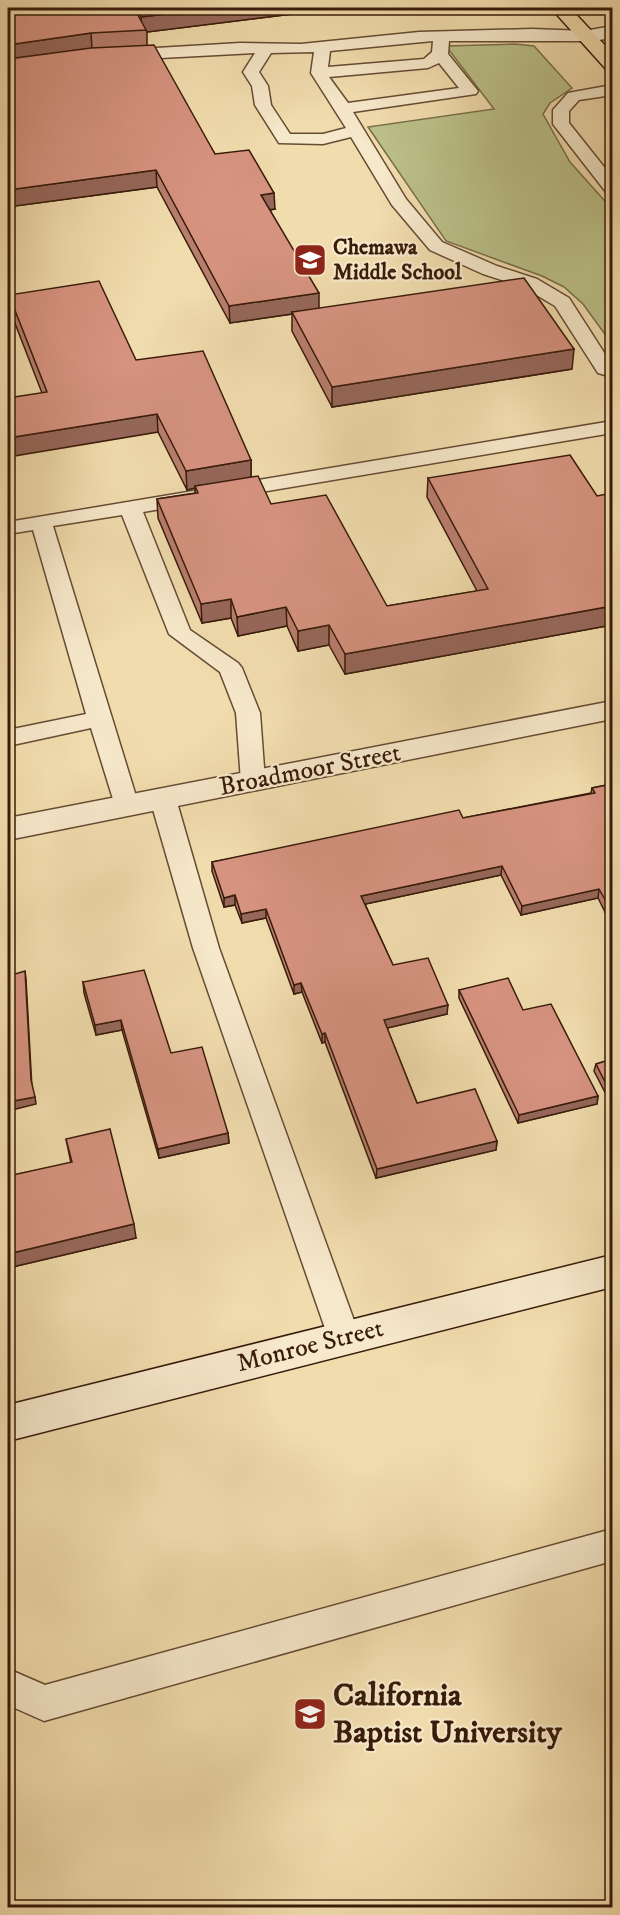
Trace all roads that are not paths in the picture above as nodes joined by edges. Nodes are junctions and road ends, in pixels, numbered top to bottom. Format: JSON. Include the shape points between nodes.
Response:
{"nodes":[{"id":1,"x":560,"y":8,"type":"edge"},
{"id":2,"x":612,"y":32,"type":"edge"},
{"id":3,"x":586,"y":36,"type":"junction"},
{"id":4,"x":441,"y":37,"type":"junction"},
{"id":5,"x":323,"y":47,"type":"junction"},
{"id":6,"x":262,"y":49,"type":"junction"},
{"id":7,"x":440,"y":54,"type":"junction"},
{"id":8,"x":110,"y":56,"type":"edge"},
{"id":9,"x":612,"y":64,"type":"edge"},
{"id":10,"x":319,"y":73,"type":"junction"},
{"id":11,"x":612,"y":90,"type":"edge"},
{"id":12,"x":342,"y":109,"type":"junction"},
{"id":13,"x":355,"y":131,"type":"junction"},
{"id":14,"x":612,"y":188,"type":"edge"},
{"id":15,"x":612,"y":371,"type":"edge"},
{"id":16,"x":612,"y":427,"type":"edge"},
{"id":17,"x":130,"y":507,"type":"junction"},
{"id":18,"x":41,"y":522,"type":"junction"},
{"id":19,"x":8,"y":528,"type":"edge"},
{"id":20,"x":612,"y":710,"type":"edge"},
{"id":21,"x":99,"y":718,"type":"junction"},
{"id":22,"x":8,"y":738,"type":"edge"},
{"id":23,"x":253,"y":781,"type":"junction"},
{"id":24,"x":163,"y":799,"type":"junction"},
{"id":25,"x":126,"y":806,"type":"junction"},
{"id":26,"x":8,"y":829,"type":"edge"},
{"id":27,"x":612,"y":1271,"type":"edge"},
{"id":28,"x":344,"y":1337,"type":"junction"},
{"id":29,"x":8,"y":1423,"type":"edge"},
{"id":30,"x":612,"y":1545,"type":"edge"},
{"id":31,"x":8,"y":1687,"type":"edge"}],
"edges":[{"from":1,"to":3,"type":"main road"},
{"from":2,"to":3,"type":"street"},
{"from":3,"to":4,"type":"lane"},
{"from":3,"to":9,"type":"main road"},
{"from":4,"to":5,"type":"lane"},
{"from":4,"to":7,"type":"lane"},
{"from":5,"to":6,"type":"lane"},
{"from":5,"to":10,"type":"lane"},
{"from":6,"to":8,"type":"lane"},
{"from":6,"to":13,"type":"lane","via":[[262,60],[251,72],[260,86],[263,105],[285,139],[323,140]]},
{"from":7,"to":10,"type":"lane","via":[[428,63]]},
{"from":7,"to":12,"type":"lane","via":[[470,91]]},
{"from":10,"to":12,"type":"lane"},
{"from":11,"to":14,"type":"lane","via":[[574,96],[561,110],[561,124]]},
{"from":12,"to":13,"type":"lane"},
{"from":13,"to":15,"type":"lane","via":[[398,201],[436,246],[530,283],[562,302],[605,369]]},
{"from":16,"to":17,"type":"lane"},
{"from":17,"to":18,"type":"lane"},
{"from":17,"to":23,"type":"lane","via":[[180,634],[230,668],[248,713]]},
{"from":18,"to":19,"type":"lane"},
{"from":18,"to":21,"type":"lane"},
{"from":20,"to":23,"type":"street","name":"Broadmoor Street"},
{"from":21,"to":22,"type":"lane"},
{"from":21,"to":25,"type":"lane"},
{"from":23,"to":24,"type":"street","name":"Broadmoor Street"},
{"from":24,"to":25,"type":"street","name":"Broadmoor Street"},
{"from":24,"to":28,"type":"lane","via":[[206,948]]},
{"from":25,"to":26,"type":"street","name":"Broadmoor Street"},
{"from":27,"to":28,"type":"street","name":"Monroe Street"},
{"from":28,"to":29,"type":"street","name":"Monroe Street"},
{"from":30,"to":31,"type":"lane","via":[[44,1703]]}]}
